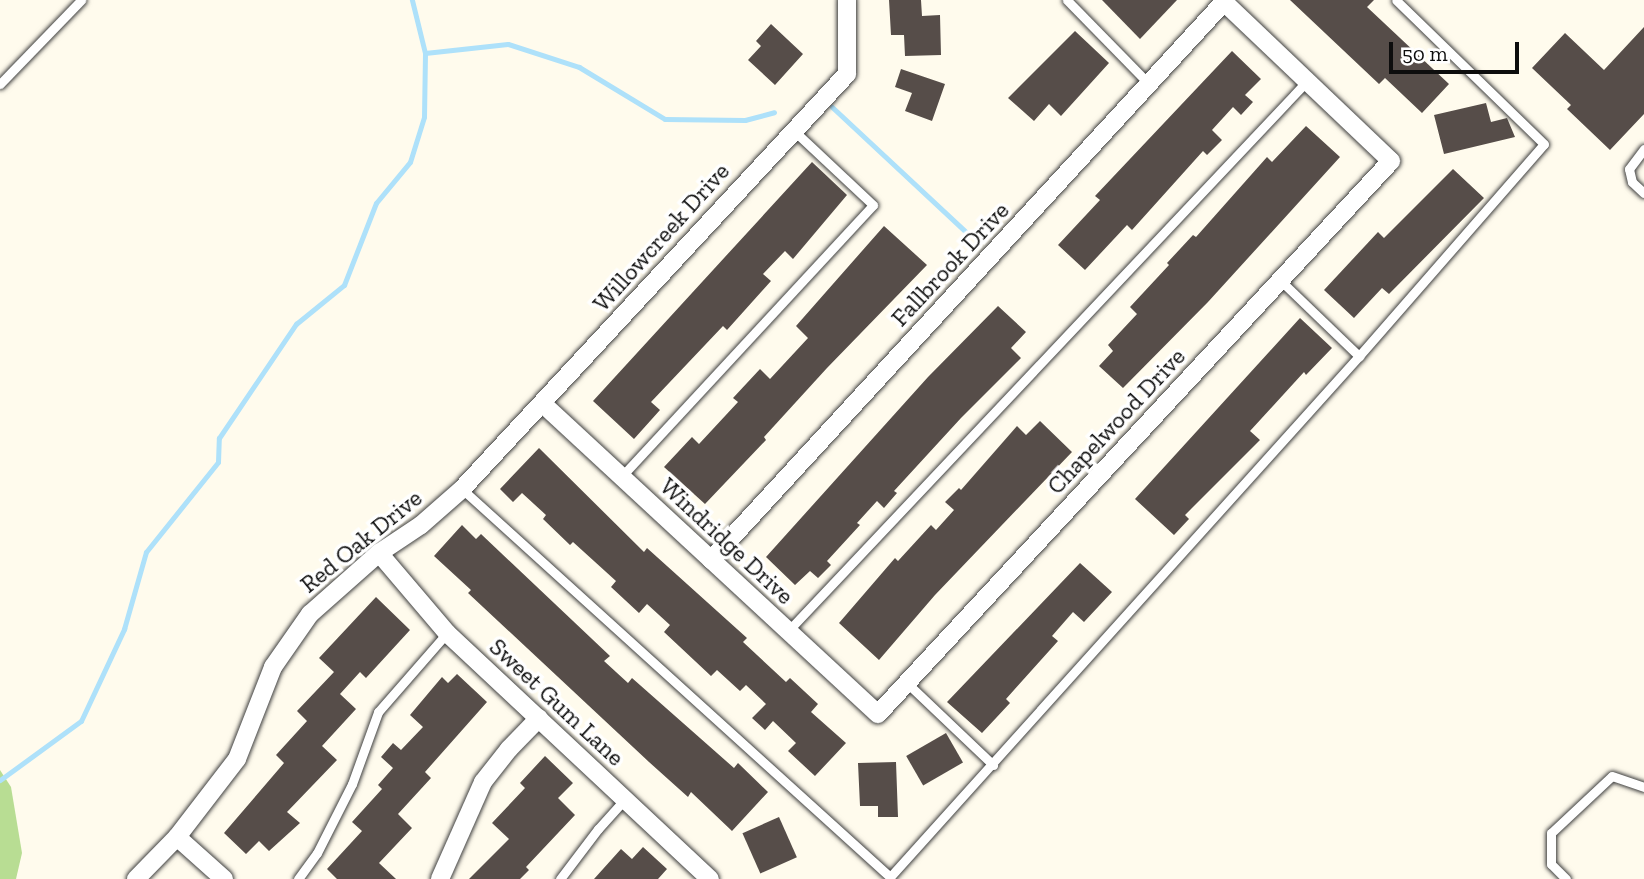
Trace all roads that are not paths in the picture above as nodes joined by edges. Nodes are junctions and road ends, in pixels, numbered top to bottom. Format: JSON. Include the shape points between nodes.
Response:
{"nodes":[{"id":1,"x":81,"y":0,"type":"edge"},
{"id":2,"x":847,"y":0,"type":"edge"},
{"id":3,"x":1067,"y":0,"type":"edge"},
{"id":4,"x":1396,"y":0,"type":"edge"},
{"id":5,"x":1223,"y":1,"type":"edge"},
{"id":6,"x":1307,"y":81,"type":"junction"},
{"id":7,"x":0,"y":84,"type":"edge"},
{"id":8,"x":1149,"y":84,"type":"junction"},
{"id":9,"x":792,"y":129,"type":"junction"},
{"id":10,"x":1644,"y":149,"type":"edge"},
{"id":11,"x":1644,"y":193,"type":"edge"},
{"id":12,"x":1280,"y":280,"type":"junction"},
{"id":13,"x":1359,"y":356,"type":"junction"},
{"id":14,"x":543,"y":404,"type":"junction"},
{"id":15,"x":622,"y":476,"type":"junction"},
{"id":16,"x":462,"y":489,"type":"junction"},
{"id":17,"x":379,"y":553,"type":"junction"},
{"id":18,"x":711,"y":559,"type":"junction"},
{"id":19,"x":788,"y":631,"type":"junction"},
{"id":20,"x":447,"y":633,"type":"junction"},
{"id":21,"x":907,"y":683,"type":"junction"},
{"id":22,"x":878,"y":714,"type":"joint"},
{"id":23,"x":540,"y":718,"type":"junction"},
{"id":24,"x":993,"y":765,"type":"junction"},
{"id":25,"x":1644,"y":787,"type":"edge"},
{"id":26,"x":625,"y":799,"type":"junction"},
{"id":27,"x":177,"y":837,"type":"junction"},
{"id":28,"x":889,"y":878,"type":"edge"},
{"id":29,"x":136,"y":879,"type":"edge"},
{"id":30,"x":224,"y":879,"type":"edge"},
{"id":31,"x":298,"y":879,"type":"edge"},
{"id":32,"x":440,"y":879,"type":"edge"},
{"id":33,"x":560,"y":879,"type":"edge"},
{"id":34,"x":710,"y":879,"type":"edge"},
{"id":35,"x":1566,"y":879,"type":"edge"}],
"edges":[{"from":1,"to":7,"type":"lane"},
{"from":2,"to":9,"type":"street","name":"Willowcreek Drive","via":[[847,74]]},
{"from":3,"to":8,"type":"lane"},
{"from":4,"to":13,"type":"lane","via":[[1544,144]]},
{"from":5,"to":6,"type":"street"},
{"from":5,"to":8,"type":"street","name":"Fallbrook Drive"},
{"from":6,"to":12,"type":"street","name":"Chapelwood Drive","via":[[1391,161]]},
{"from":6,"to":19,"type":"lane"},
{"from":8,"to":18,"type":"street","name":"Fallbrook Drive"},
{"from":9,"to":14,"type":"street","name":"Willowcreek Drive"},
{"from":9,"to":15,"type":"lane","via":[[873,205]]},
{"from":10,"to":11,"type":"lane","via":[[1629,169],[1632,182]]},
{"from":12,"to":13,"type":"lane"},
{"from":12,"to":21,"type":"street","name":"Chapelwood Drive"},
{"from":13,"to":24,"type":"lane"},
{"from":14,"to":15,"type":"street","name":"Windridge Drive"},
{"from":14,"to":16,"type":"street","name":"Willowcreek Drive"},
{"from":15,"to":18,"type":"street","name":"Windridge Drive"},
{"from":16,"to":17,"type":"street","name":"Red Oak Drive"},
{"from":16,"to":28,"type":"lane"},
{"from":17,"to":20,"type":"street","name":"Sweet Gum Lane"},
{"from":17,"to":27,"type":"street","name":"Red Oak Drive","via":[[310,614],[273,667],[237,759]]},
{"from":18,"to":19,"type":"street","name":"Windridge Drive"},
{"from":19,"to":22,"type":"street","name":"Windridge Drive"},
{"from":20,"to":23,"type":"street","name":"Sweet Gum Lane"},
{"from":20,"to":31,"type":"lane","via":[[378,712],[352,784],[317,853]]},
{"from":21,"to":22,"type":"street","name":"Chapelwood Drive"},
{"from":21,"to":24,"type":"lane"},
{"from":23,"to":26,"type":"street","name":"Sweet Gum Lane"},
{"from":23,"to":32,"type":"street","via":[[483,782]]},
{"from":24,"to":28,"type":"lane"},
{"from":25,"to":35,"type":"lane","via":[[1612,776],[1551,834],[1551,864]]},
{"from":26,"to":33,"type":"lane"},
{"from":26,"to":34,"type":"street","name":"Sweet Gum Lane"},
{"from":27,"to":29,"type":"street","name":"Red Oak Drive"},
{"from":27,"to":30,"type":"street"}]}
